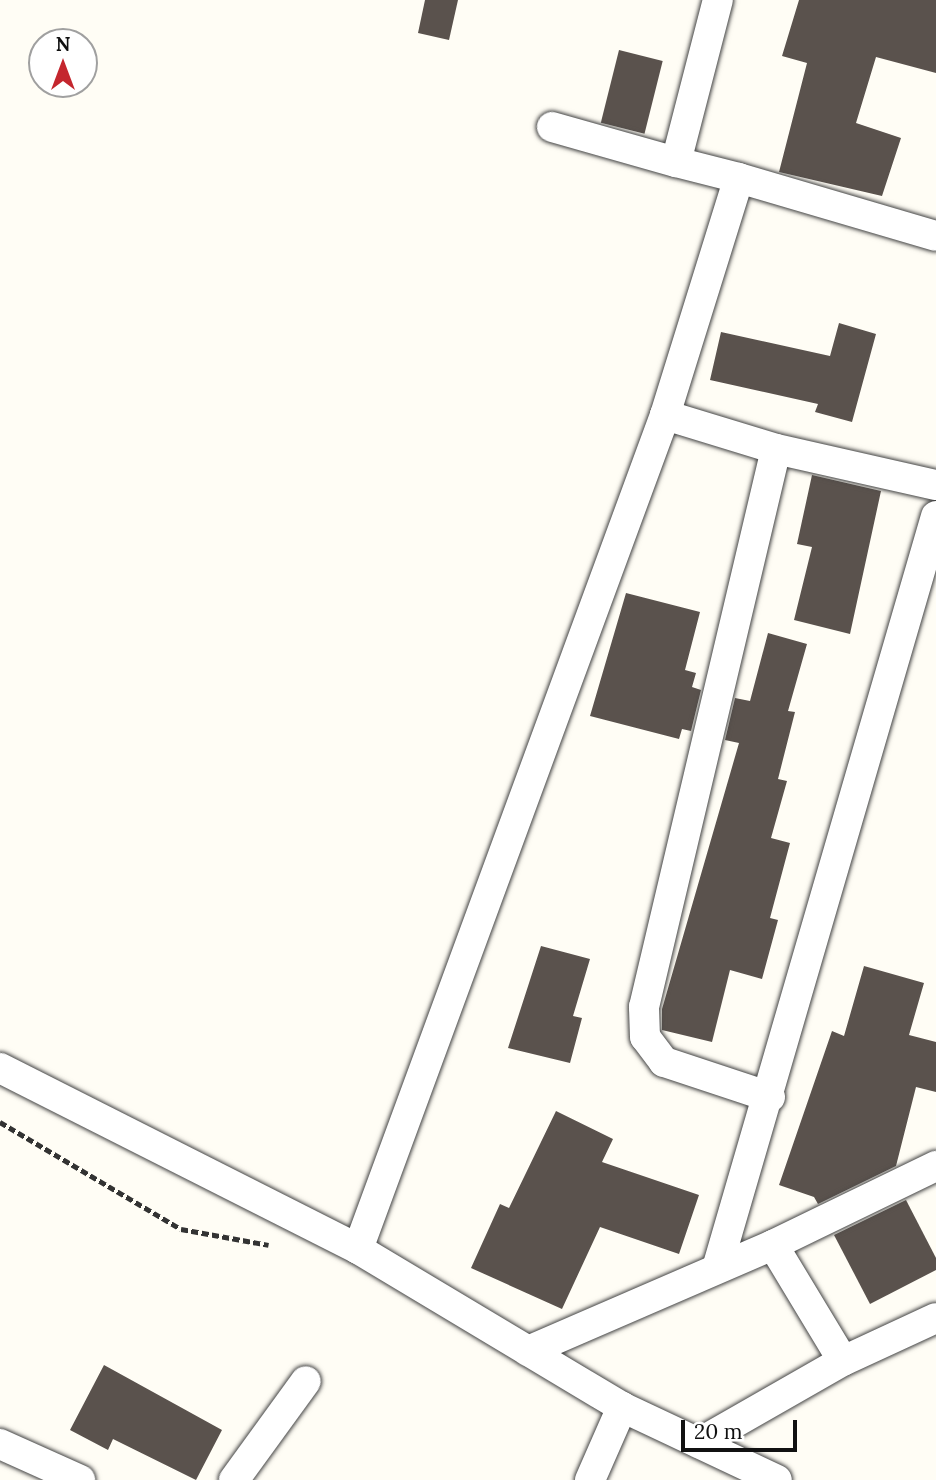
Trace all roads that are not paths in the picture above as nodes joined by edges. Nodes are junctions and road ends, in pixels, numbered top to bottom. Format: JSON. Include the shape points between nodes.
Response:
{"nodes":[{"id":1,"x":718,"y":0,"type":"edge"},
{"id":2,"x":552,"y":127,"type":"dead end"},
{"id":3,"x":676,"y":162,"type":"junction"},
{"id":4,"x":739,"y":178,"type":"junction"},
{"id":5,"x":936,"y":236,"type":"edge"},
{"id":6,"x":665,"y":415,"type":"junction"},
{"id":7,"x":776,"y":449,"type":"junction"},
{"id":8,"x":936,"y":485,"type":"edge"},
{"id":9,"x":936,"y":516,"type":"edge"},
{"id":10,"x":0,"y":1068,"type":"edge"},
{"id":11,"x":770,"y":1097,"type":"junction"},
{"id":12,"x":936,"y":1166,"type":"edge"},
{"id":13,"x":773,"y":1245,"type":"junction"},
{"id":14,"x":358,"y":1249,"type":"junction"},
{"id":15,"x":718,"y":1265,"type":"junction"},
{"id":16,"x":936,"y":1318,"type":"edge"},
{"id":17,"x":528,"y":1351,"type":"junction"},
{"id":18,"x":844,"y":1361,"type":"junction"},
{"id":19,"x":306,"y":1381,"type":"dead end"},
{"id":20,"x":622,"y":1407,"type":"junction"},
{"id":21,"x":699,"y":1443,"type":"junction"},
{"id":22,"x":0,"y":1444,"type":"edge"},
{"id":23,"x":80,"y":1480,"type":"edge"},
{"id":24,"x":234,"y":1480,"type":"edge"},
{"id":25,"x":590,"y":1480,"type":"edge"},
{"id":26,"x":777,"y":1480,"type":"edge"}],
"edges":[{"from":1,"to":3,"type":"street"},
{"from":2,"to":3,"type":"street"},
{"from":3,"to":4,"type":"street"},
{"from":4,"to":5,"type":"street"},
{"from":4,"to":6,"type":"street"},
{"from":6,"to":7,"type":"street"},
{"from":6,"to":14,"type":"street"},
{"from":7,"to":8,"type":"street"},
{"from":7,"to":11,"type":"street","via":[[644,1007],[645,1037],[664,1062]]},
{"from":9,"to":11,"type":"street"},
{"from":10,"to":14,"type":"street"},
{"from":11,"to":15,"type":"street"},
{"from":12,"to":13,"type":"street"},
{"from":13,"to":15,"type":"street"},
{"from":13,"to":18,"type":"street"},
{"from":14,"to":17,"type":"street"},
{"from":15,"to":17,"type":"street"},
{"from":16,"to":18,"type":"street"},
{"from":17,"to":20,"type":"street"},
{"from":18,"to":21,"type":"street"},
{"from":19,"to":24,"type":"street"},
{"from":20,"to":21,"type":"street"},
{"from":20,"to":25,"type":"street"},
{"from":21,"to":26,"type":"street"},
{"from":22,"to":23,"type":"street"}]}
